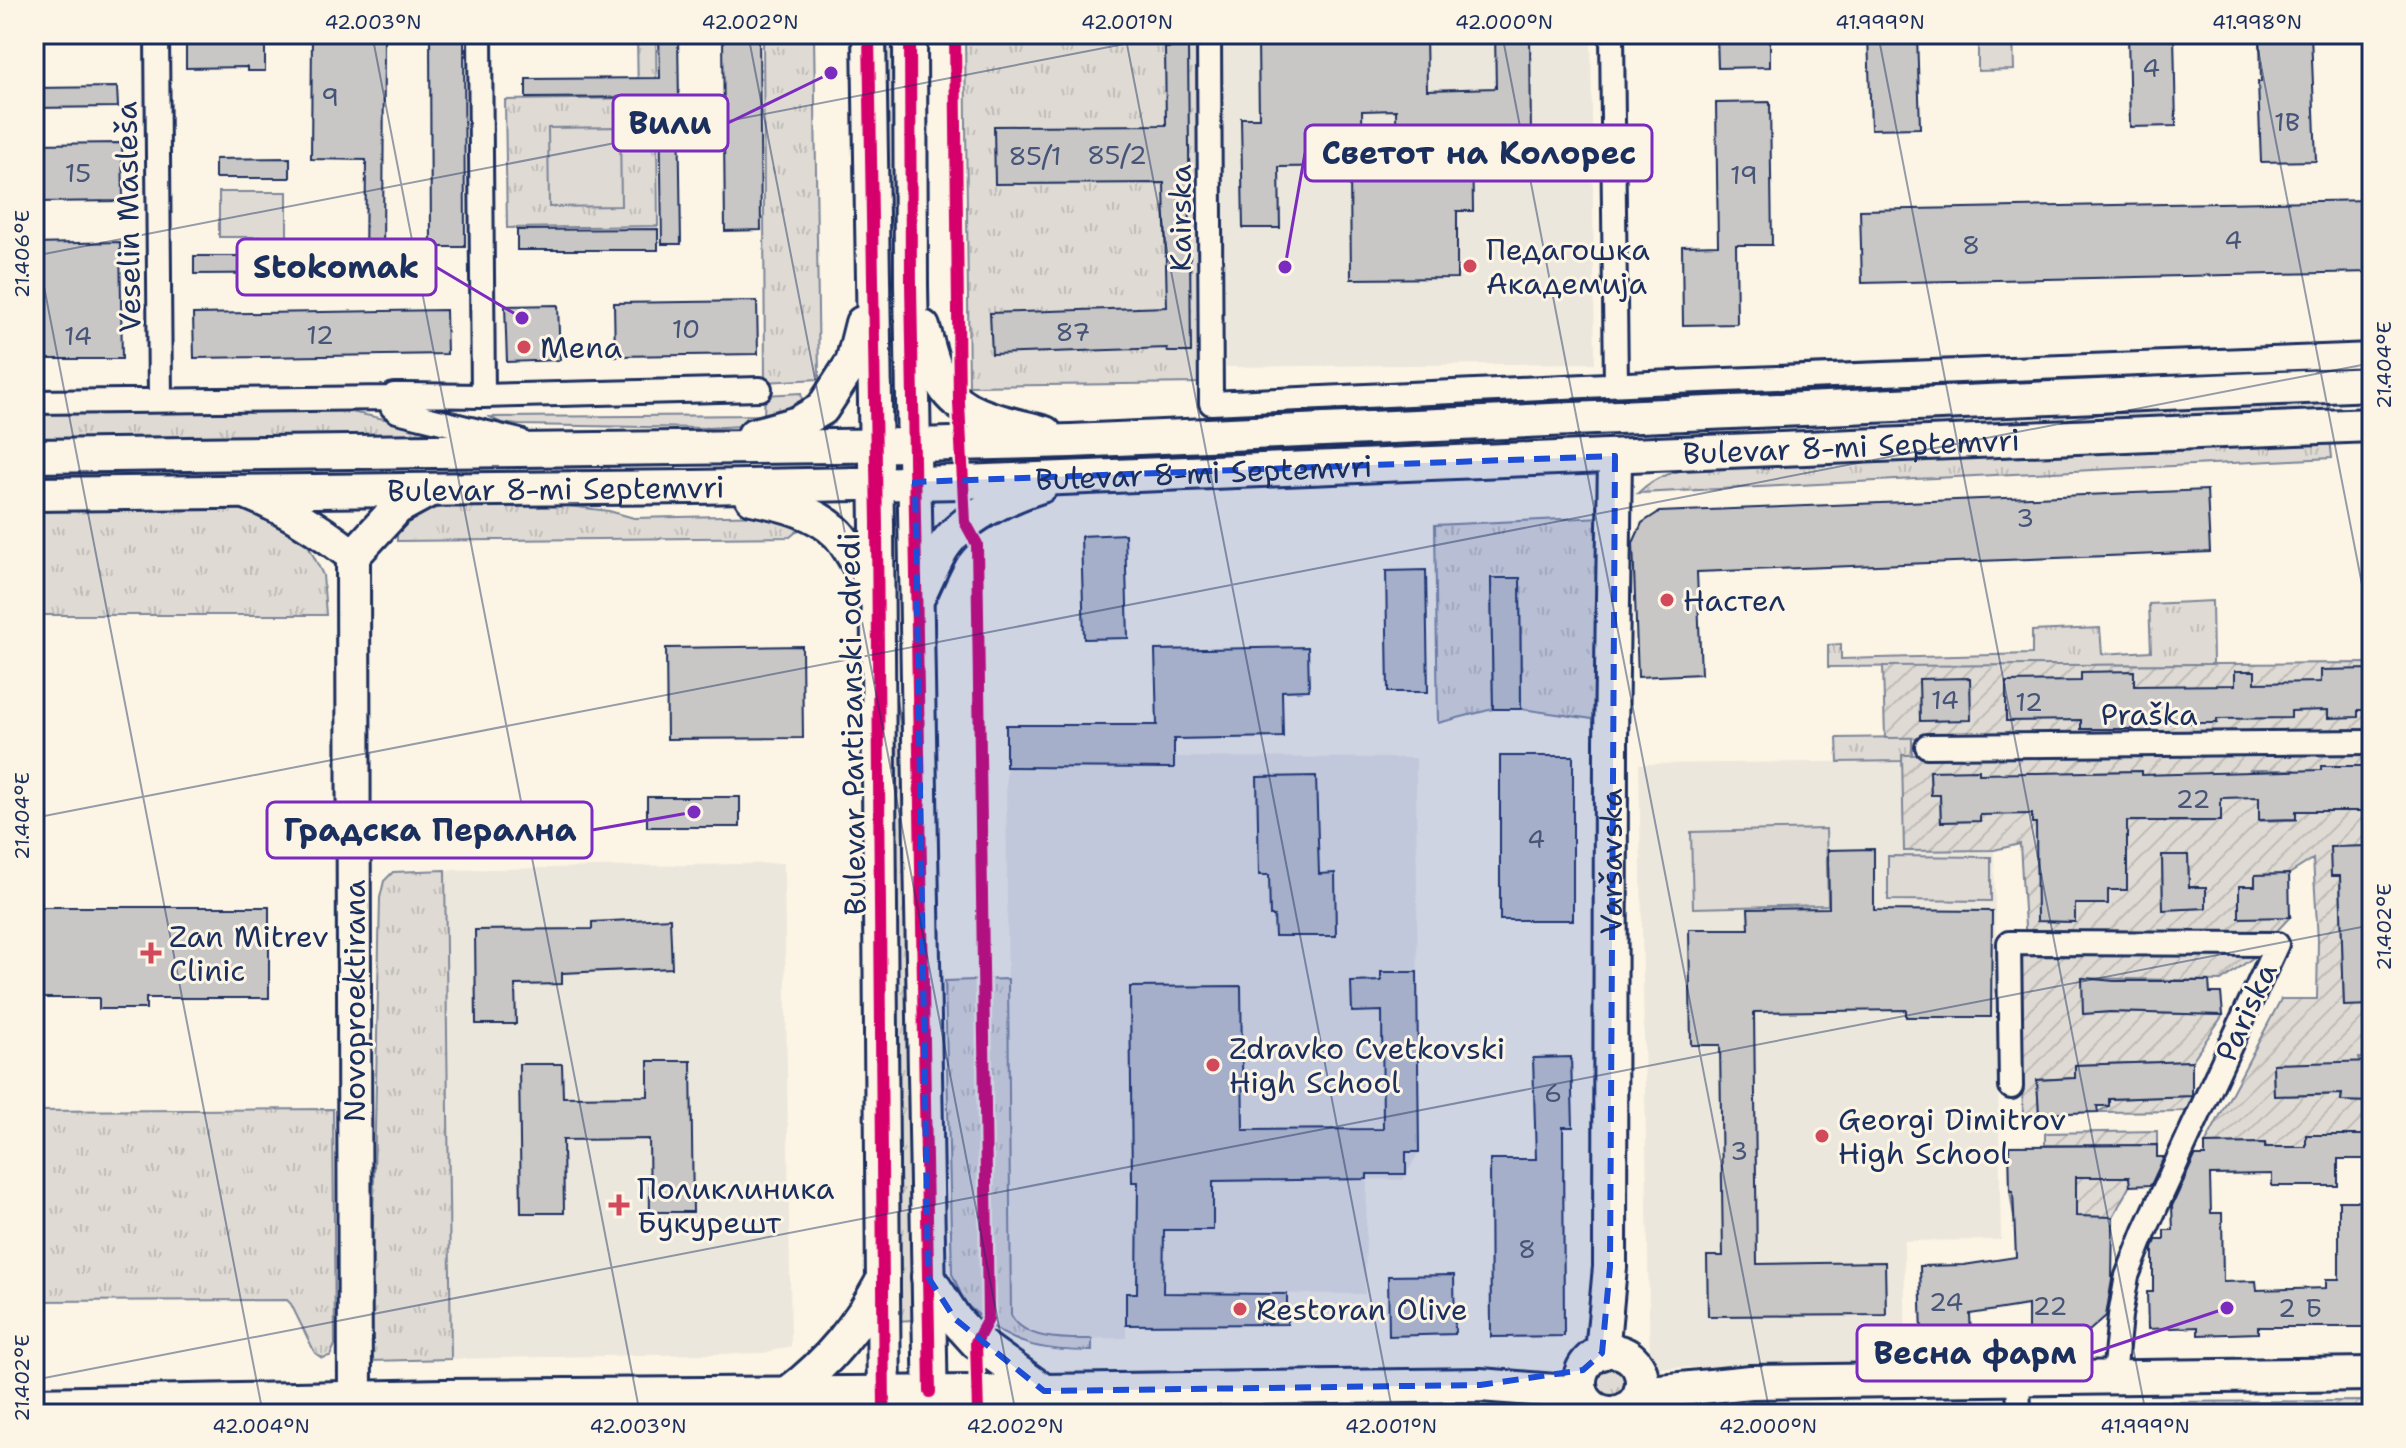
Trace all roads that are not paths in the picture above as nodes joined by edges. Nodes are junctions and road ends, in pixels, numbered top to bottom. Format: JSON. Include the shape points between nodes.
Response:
{"nodes":[{"id":1,"x":157,"y":34,"type":"edge"},
{"id":2,"x":480,"y":34,"type":"edge"},
{"id":3,"x":869,"y":34,"type":"edge"},
{"id":4,"x":910,"y":34,"type":"edge"},
{"id":5,"x":1209,"y":34,"type":"edge"},
{"id":6,"x":1612,"y":34,"type":"edge"},
{"id":7,"x":871,"y":285,"type":"junction"},
{"id":8,"x":911,"y":285,"type":"junction"},
{"id":9,"x":2372,"y":355,"type":"edge"},
{"id":10,"x":1650,"y":383,"type":"junction"},
{"id":11,"x":1616,"y":384,"type":"junction"},
{"id":12,"x":2372,"y":384,"type":"edge"},
{"id":13,"x":760,"y":389,"type":"dead end"},
{"id":14,"x":1420,"y":393,"type":"junction"},
{"id":15,"x":483,"y":396,"type":"junction"},
{"id":16,"x":391,"y":398,"type":"junction"},
{"id":17,"x":160,"y":400,"type":"junction"},
{"id":18,"x":34,"y":402,"type":"edge"},
{"id":19,"x":1673,"y":416,"type":"junction"},
{"id":20,"x":2370,"y":426,"type":"edge"},
{"id":21,"x":1422,"y":427,"type":"junction"},
{"id":22,"x":1071,"y":441,"type":"junction"},
{"id":23,"x":914,"y":445,"type":"junction"},
{"id":24,"x":717,"y":446,"type":"junction"},
{"id":25,"x":875,"y":446,"type":"junction"},
{"id":26,"x":553,"y":449,"type":"junction"},
{"id":27,"x":34,"y":456,"type":"edge"},
{"id":28,"x":1615,"y":456,"type":"junction"},
{"id":29,"x":1069,"y":478,"type":"junction"},
{"id":30,"x":915,"y":482,"type":"junction"},
{"id":31,"x":875,"y":483,"type":"junction"},
{"id":32,"x":694,"y":487,"type":"junction"},
{"id":33,"x":431,"y":489,"type":"junction"},
{"id":34,"x":244,"y":492,"type":"junction"},
{"id":35,"x":34,"y":494,"type":"edge"},
{"id":36,"x":353,"y":556,"type":"junction"},
{"id":37,"x":917,"y":600,"type":"junction"},
{"id":38,"x":878,"y":602,"type":"junction"},
{"id":39,"x":2372,"y":742,"type":"edge"},
{"id":40,"x":1927,"y":746,"type":"dead end"},
{"id":41,"x":2011,"y":1087,"type":"dead end"},
{"id":42,"x":928,"y":1277,"type":"junction"},
{"id":43,"x":884,"y":1279,"type":"junction"},
{"id":44,"x":2372,"y":1374,"type":"edge"},
{"id":45,"x":2114,"y":1376,"type":"junction"},
{"id":46,"x":2018,"y":1378,"type":"junction"},
{"id":47,"x":1612,"y":1388,"type":"edge"},
{"id":48,"x":1044,"y":1391,"type":"junction"},
{"id":49,"x":788,"y":1393,"type":"junction"},
{"id":50,"x":1155,"y":1402,"type":"edge"},
{"id":51,"x":884,"y":1403,"type":"edge"},
{"id":52,"x":931,"y":1403,"type":"edge"},
{"id":53,"x":34,"y":1404,"type":"edge"},
{"id":54,"x":355,"y":1406,"type":"edge"},
{"id":55,"x":820,"y":1414,"type":"edge"},
{"id":56,"x":1006,"y":1414,"type":"edge"},
{"id":57,"x":2019,"y":1414,"type":"edge"}],
"edges":[{"from":1,"to":17,"type":"street","name":"Veselin Masleša"},
{"from":2,"to":15,"type":"street"},
{"from":3,"to":7,"type":"street","name":"Bulevar Partizanski odredi"},
{"from":4,"to":8,"type":"street"},
{"from":5,"to":14,"type":"street","name":"Kairska","via":[[1211,403]]},
{"from":6,"to":11,"type":"street"},
{"from":7,"to":24,"type":"street","via":[[852,363],[822,409],[798,423]]},
{"from":7,"to":25,"type":"street","name":"Bulevar Partizanski odredi"},
{"from":8,"to":22,"type":"street","via":[[934,365],[944,388],[959,403],[981,415]]},
{"from":8,"to":23,"type":"street"},
{"from":9,"to":10,"type":"street"},
{"from":10,"to":11,"type":"street"},
{"from":10,"to":19,"type":"street"},
{"from":11,"to":14,"type":"street"},
{"from":12,"to":19,"type":"street","name":"Bulevar 8-mi Septemvri"},
{"from":13,"to":15,"type":"street"},
{"from":14,"to":21,"type":"street"},
{"from":15,"to":16,"type":"street"},
{"from":16,"to":17,"type":"street"},
{"from":16,"to":26,"type":"street","name":"Bulevar 8-mi Septemvri","via":[[397,411]]},
{"from":17,"to":18,"type":"street"},
{"from":19,"to":21,"type":"street","name":"Bulevar 8-mi Septemvri"},
{"from":20,"to":28,"type":"street","name":"Bulevar 8-mi Septemvri"},
{"from":21,"to":22,"type":"street","name":"Bulevar 8-mi Septemvri"},
{"from":22,"to":23,"type":"street","name":"Bulevar 8-mi Septemvri"},
{"from":23,"to":25,"type":"street","name":"Bulevar 8-mi Septemvri"},
{"from":23,"to":30,"type":"street"},
{"from":24,"to":25,"type":"street","name":"Bulevar 8-mi Septemvri"},
{"from":24,"to":26,"type":"street","name":"Bulevar 8-mi Septemvri"},
{"from":25,"to":31,"type":"street","name":"Bulevar Partizanski odredi"},
{"from":26,"to":27,"type":"street","name":"Bulevar 8-mi Septemvri"},
{"from":28,"to":29,"type":"street","name":"Bulevar 8-mi Septemvri"},
{"from":28,"to":47,"type":"street","name":"Varšavska"},
{"from":29,"to":30,"type":"street","name":"Bulevar 8-mi Septemvri"},
{"from":29,"to":37,"type":"street","via":[[1025,491],[965,522],[943,548]]},
{"from":30,"to":31,"type":"street","name":"Bulevar 8-mi Septemvri"},
{"from":30,"to":37,"type":"street"},
{"from":31,"to":32,"type":"street","name":"Bulevar 8-mi Septemvri"},
{"from":31,"to":38,"type":"street","name":"Bulevar Partizanski odredi"},
{"from":32,"to":33,"type":"street","name":"Bulevar 8-mi Septemvri"},
{"from":32,"to":38,"type":"street","via":[[793,507],[816,518],[838,534]]},
{"from":33,"to":34,"type":"street","name":"Bulevar 8-mi Septemvri"},
{"from":33,"to":36,"type":"street","via":[[397,508]]},
{"from":34,"to":35,"type":"street","name":"Bulevar 8-mi Septemvri"},
{"from":34,"to":36,"type":"street","via":[[318,530]]},
{"from":36,"to":54,"type":"street","name":"Novoproektirana"},
{"from":37,"to":42,"type":"street"},
{"from":38,"to":43,"type":"street","name":"Bulevar Partizanski odredi"},
{"from":39,"to":40,"type":"street","name":"Praška"},
{"from":41,"to":45,"type":"street","name":"Pariska","via":[[2009,943],[2277,944],[2127,1276]]},
{"from":42,"to":48,"type":"street","via":[[976,1342]]},
{"from":42,"to":52,"type":"street"},
{"from":43,"to":49,"type":"street","via":[[839,1347]]},
{"from":43,"to":51,"type":"street","name":"Bulevar Partizanski odredi"},
{"from":44,"to":45,"type":"street"},
{"from":45,"to":46,"type":"street"},
{"from":46,"to":47,"type":"street"},
{"from":46,"to":57,"type":"street"},
{"from":47,"to":50,"type":"street","via":[[1480,1385]]},
{"from":48,"to":50,"type":"street"},
{"from":48,"to":52,"type":"street"},
{"from":48,"to":56,"type":"street"},
{"from":49,"to":51,"type":"street"},
{"from":49,"to":54,"type":"street"},
{"from":49,"to":55,"type":"street"},
{"from":51,"to":52,"type":"street"},
{"from":53,"to":54,"type":"street"}]}
